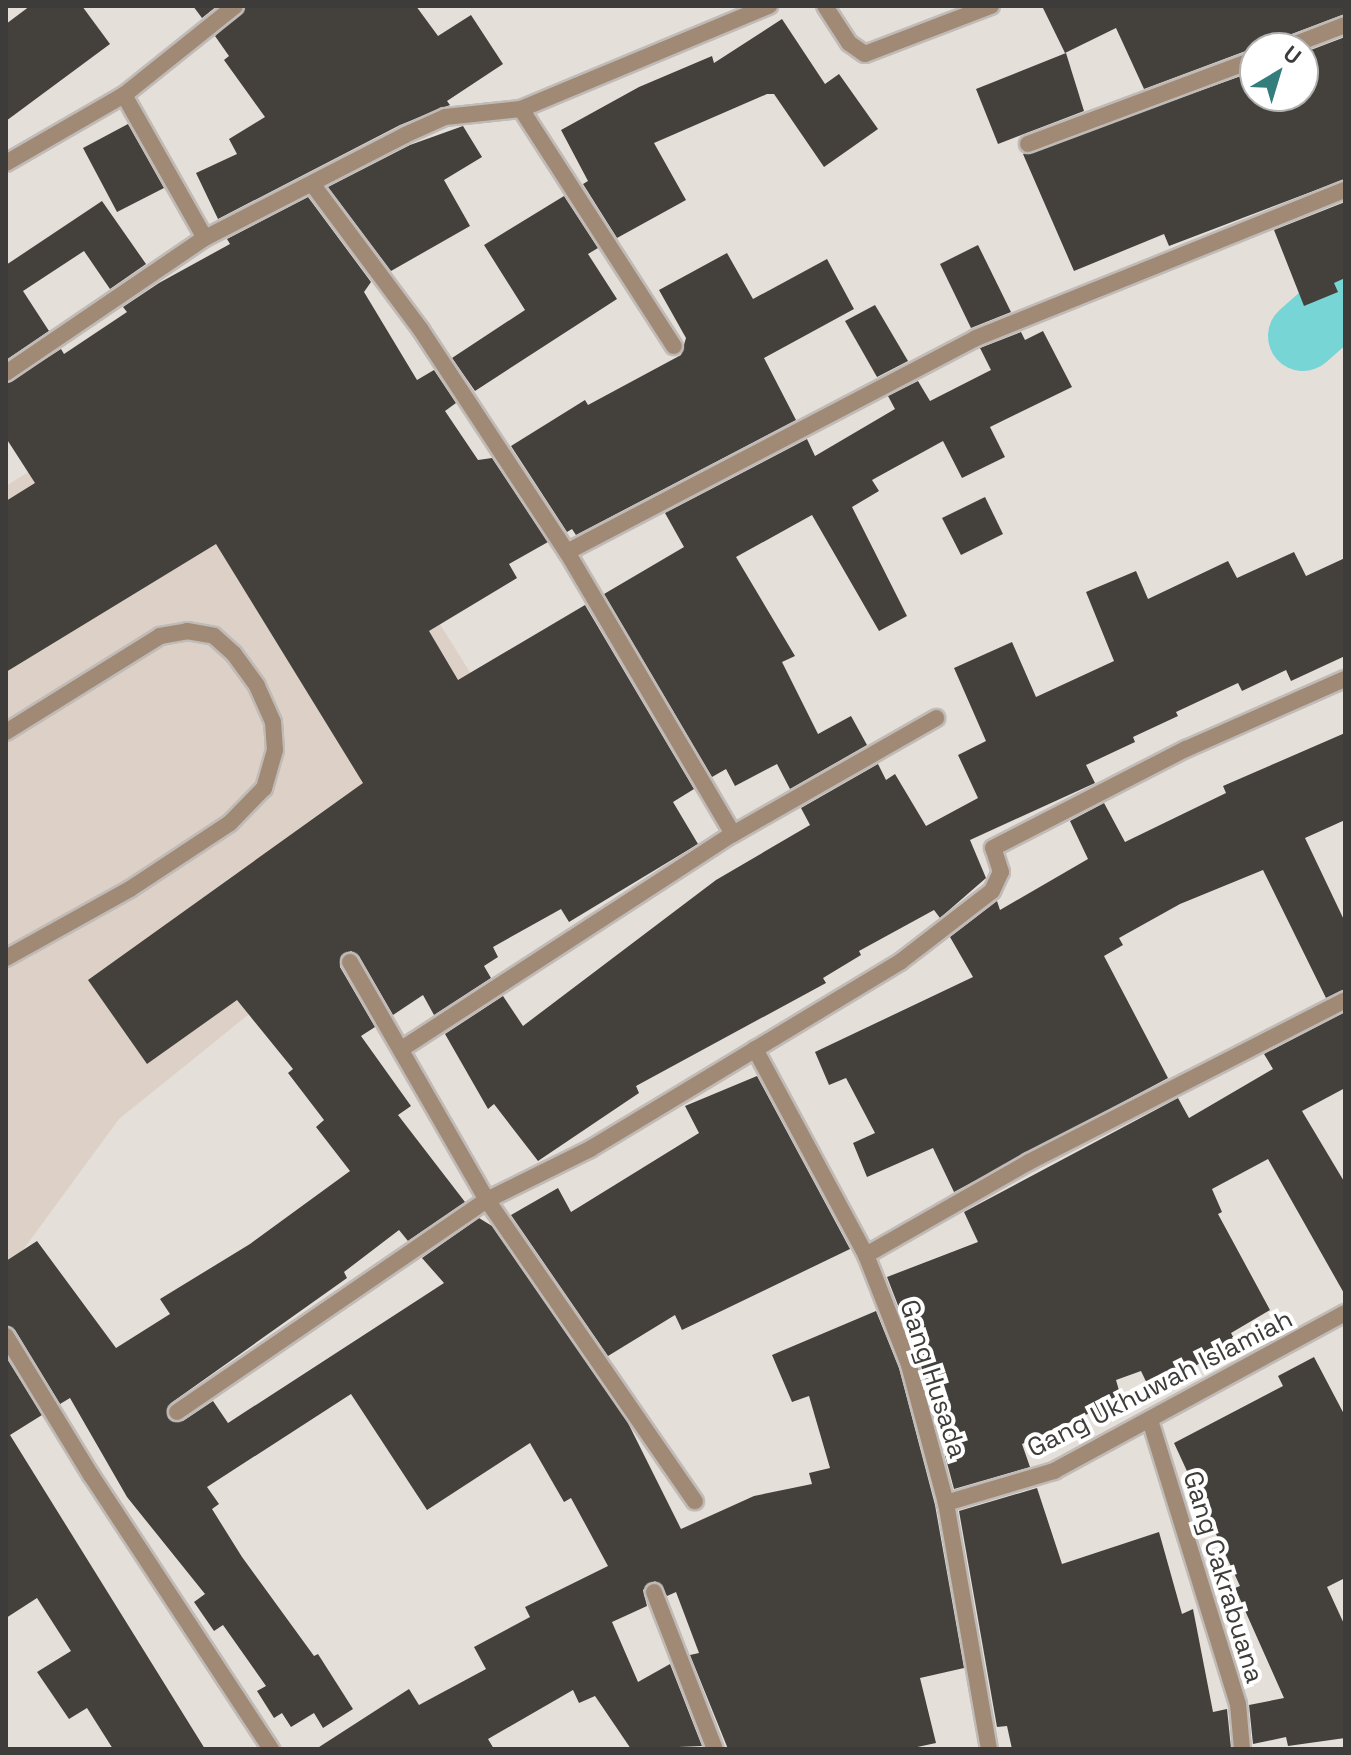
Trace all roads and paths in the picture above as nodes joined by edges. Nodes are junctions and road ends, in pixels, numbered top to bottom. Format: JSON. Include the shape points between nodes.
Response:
{"nodes":[{"id":1,"x":235,"y":6,"type":"edge"},
{"id":2,"x":769,"y":6,"type":"edge"},
{"id":3,"x":825,"y":6,"type":"edge"},
{"id":4,"x":991,"y":6,"type":"edge"},
{"id":5,"x":1345,"y":25,"type":"edge"},
{"id":6,"x":1319,"y":35,"type":"edge"},
{"id":7,"x":1239,"y":65,"type":"edge"},
{"id":8,"x":124,"y":95,"type":"junction"},
{"id":9,"x":521,"y":109,"type":"junction"},
{"id":10,"x":1028,"y":144,"type":"dead end"},
{"id":11,"x":6,"y":163,"type":"edge"},
{"id":12,"x":313,"y":185,"type":"junction"},
{"id":13,"x":1345,"y":190,"type":"edge"},
{"id":14,"x":205,"y":238,"type":"junction"},
{"id":15,"x":674,"y":346,"type":"dead end"},
{"id":16,"x":6,"y":373,"type":"edge"},
{"id":17,"x":567,"y":552,"type":"junction"},
{"id":18,"x":1345,"y":679,"type":"edge"},
{"id":19,"x":936,"y":718,"type":"dead end"},
{"id":20,"x":6,"y":732,"type":"edge"},
{"id":21,"x":733,"y":834,"type":"junction"},
{"id":22,"x":6,"y":958,"type":"edge"},
{"id":23,"x":350,"y":962,"type":"dead end"},
{"id":24,"x":1345,"y":1000,"type":"edge"},
{"id":25,"x":403,"y":1048,"type":"junction"},
{"id":26,"x":755,"y":1049,"type":"junction"},
{"id":27,"x":487,"y":1200,"type":"junction"},
{"id":28,"x":866,"y":1255,"type":"junction"},
{"id":29,"x":1345,"y":1313,"type":"edge"},
{"id":30,"x":6,"y":1336,"type":"edge"},
{"id":31,"x":177,"y":1412,"type":"dead end"},
{"id":32,"x":1150,"y":1420,"type":"junction"},
{"id":33,"x":695,"y":1501,"type":"dead end"},
{"id":34,"x":946,"y":1503,"type":"junction"},
{"id":35,"x":654,"y":1592,"type":"dead end"},
{"id":36,"x":271,"y":1749,"type":"edge"},
{"id":37,"x":715,"y":1749,"type":"edge"},
{"id":38,"x":989,"y":1749,"type":"edge"},
{"id":39,"x":1242,"y":1749,"type":"edge"}],
"edges":[{"from":1,"to":8,"type":"street"},
{"from":2,"to":9,"type":"street"},
{"from":3,"to":4,"type":"street","via":[[849,43],[865,54]]},
{"from":5,"to":6,"type":"street"},
{"from":7,"to":10,"type":"street"},
{"from":8,"to":11,"type":"street"},
{"from":8,"to":14,"type":"street"},
{"from":9,"to":12,"type":"street","via":[[445,117]]},
{"from":9,"to":15,"type":"street"},
{"from":12,"to":14,"type":"street"},
{"from":12,"to":17,"type":"street","via":[[421,330]]},
{"from":13,"to":17,"type":"street","via":[[976,338]]},
{"from":14,"to":16,"type":"street"},
{"from":17,"to":21,"type":"street"},
{"from":18,"to":26,"type":"street","via":[[1186,749],[993,848],[1001,872],[982,901],[900,962]]},
{"from":19,"to":21,"type":"street"},
{"from":20,"to":22,"type":"street","via":[[160,636],[187,631],[214,636],[234,654],[257,686],[273,722],[275,750],[264,788],[230,823],[130,889]]},
{"from":21,"to":25,"type":"street"},
{"from":23,"to":25,"type":"street"},
{"from":24,"to":28,"type":"street","via":[[1029,1162]]},
{"from":25,"to":27,"type":"street"},
{"from":26,"to":27,"type":"street","via":[[590,1149]]},
{"from":26,"to":28,"type":"street","name":"Gang Husada"},
{"from":27,"to":31,"type":"street"},
{"from":27,"to":33,"type":"street"},
{"from":28,"to":34,"type":"street","name":"Gang Husada","via":[[909,1365]]},
{"from":29,"to":32,"type":"street","name":"Gang Ukhuwah Islamiah"},
{"from":30,"to":36,"type":"street"},
{"from":32,"to":34,"type":"street","name":"Gang Ukhuwah Islamiah","via":[[1054,1471]]},
{"from":32,"to":39,"type":"street","name":"Gang Cakrabuana","via":[[1238,1704]]},
{"from":34,"to":38,"type":"street","name":"Gang Husada"},
{"from":35,"to":37,"type":"street"}]}
